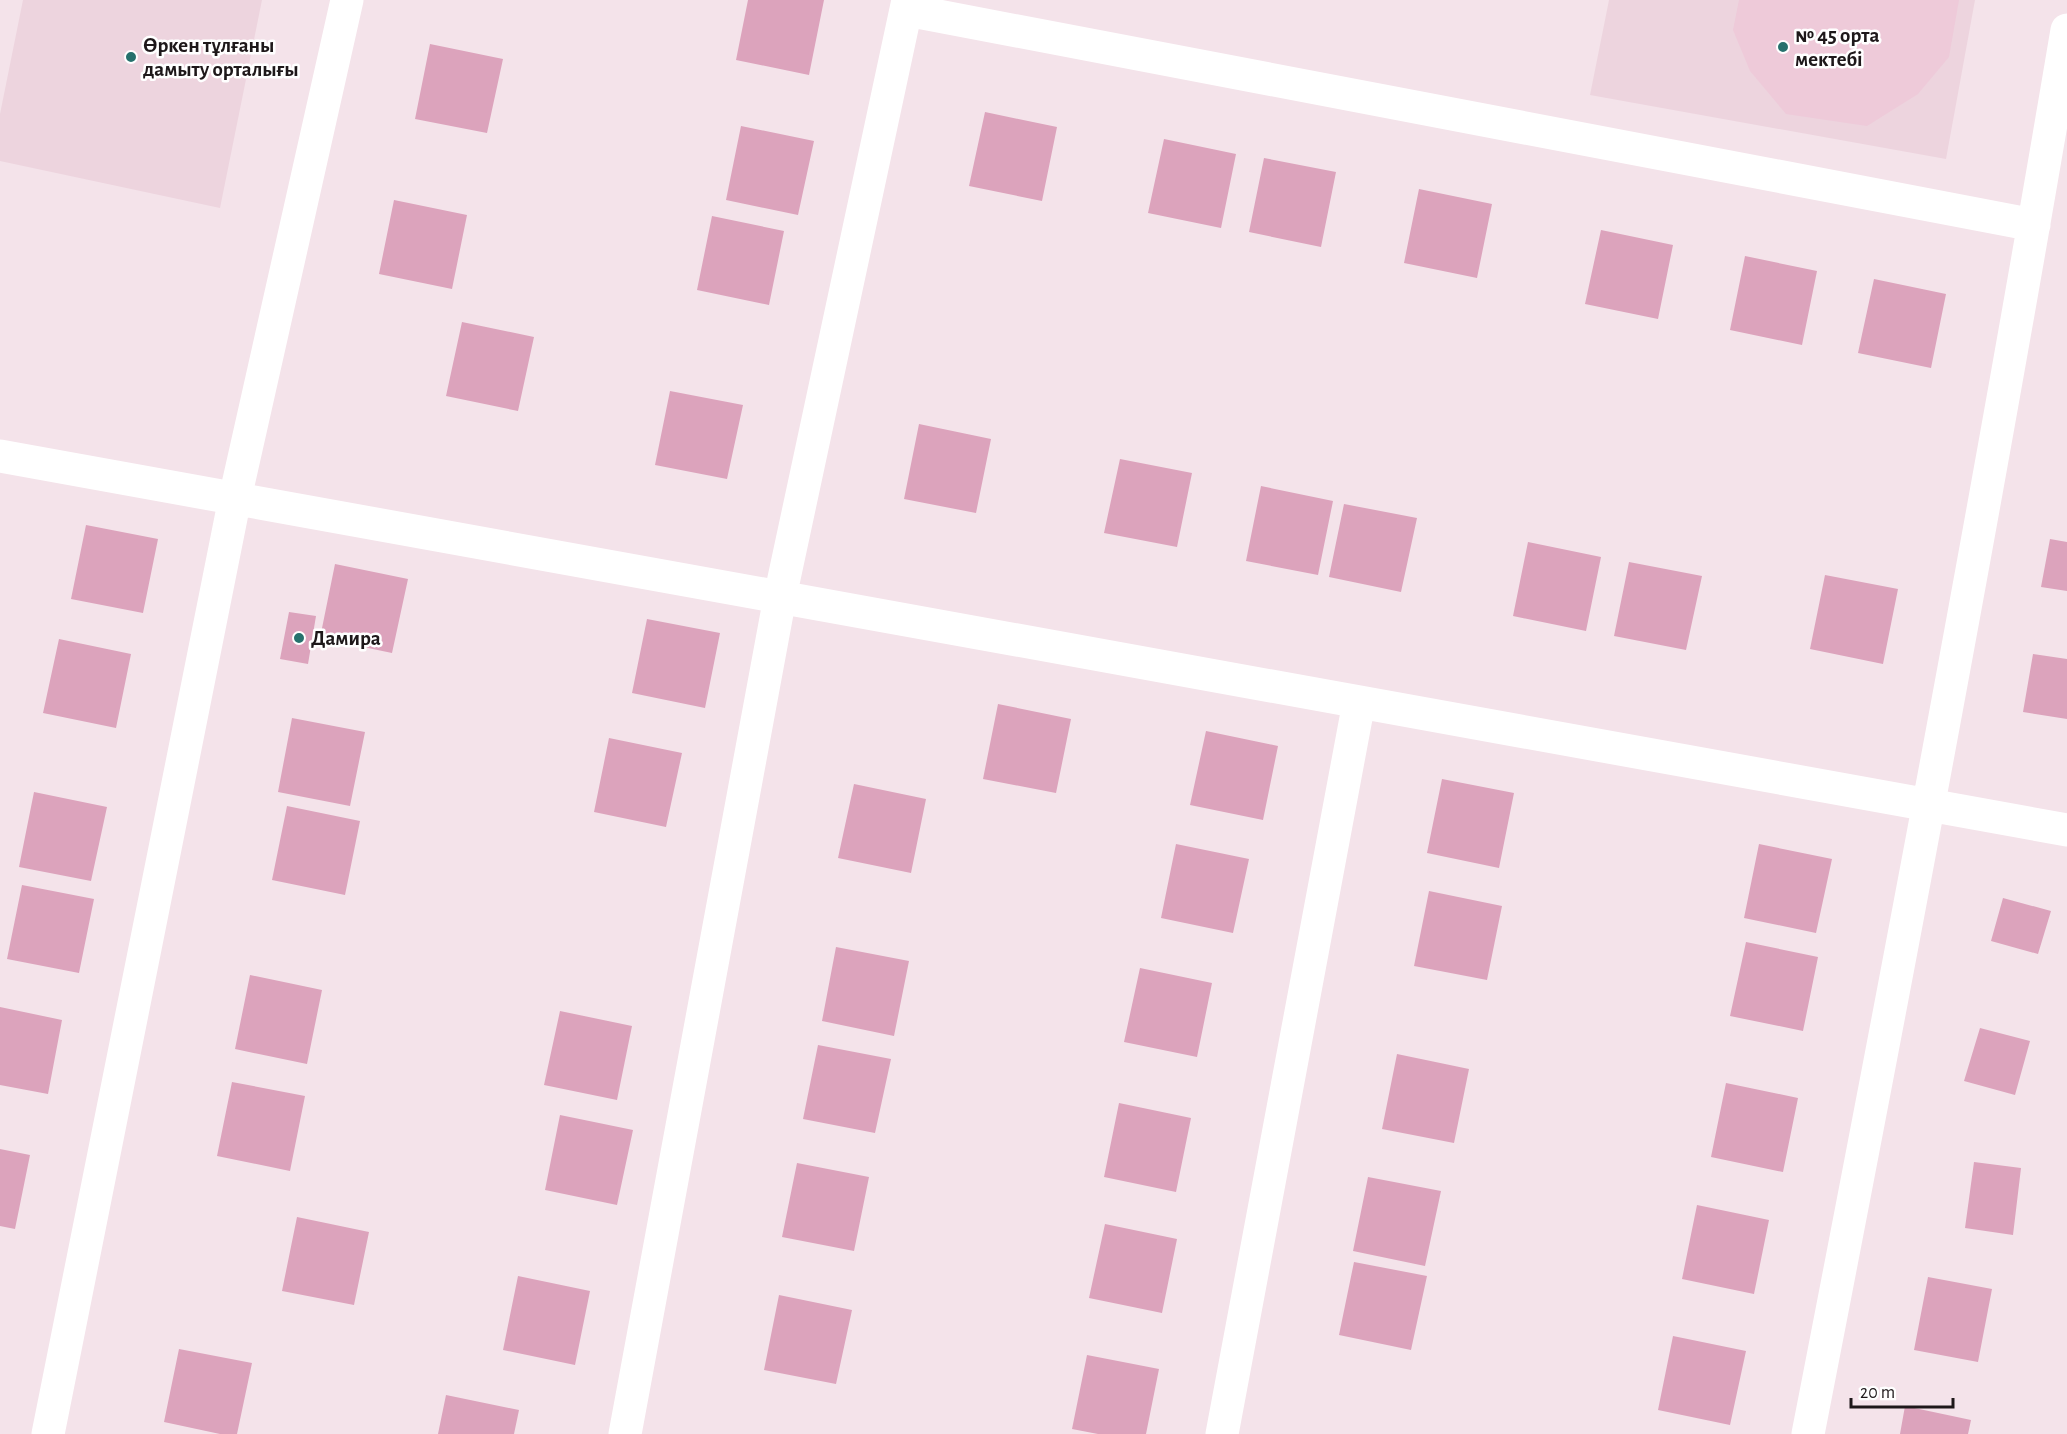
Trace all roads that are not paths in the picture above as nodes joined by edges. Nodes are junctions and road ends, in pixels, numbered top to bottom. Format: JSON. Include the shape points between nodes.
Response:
{"nodes":[{"id":1,"x":347,"y":0,"type":"edge"},
{"id":2,"x":908,"y":5,"type":"edge"},
{"id":3,"x":2067,"y":30,"type":"edge"},
{"id":4,"x":2034,"y":225,"type":"junction"},
{"id":5,"x":0,"y":456,"type":"edge"},
{"id":6,"x":236,"y":498,"type":"junction"},
{"id":7,"x":780,"y":597,"type":"junction"},
{"id":8,"x":1359,"y":702,"type":"junction"},
{"id":9,"x":1930,"y":806,"type":"junction"},
{"id":10,"x":2067,"y":830,"type":"edge"},
{"id":11,"x":48,"y":1434,"type":"edge"},
{"id":12,"x":625,"y":1434,"type":"edge"},
{"id":13,"x":1222,"y":1434,"type":"edge"},
{"id":14,"x":1808,"y":1434,"type":"edge"}],
"edges":[{"from":1,"to":6,"type":"street"},
{"from":2,"to":4,"type":"street"},
{"from":2,"to":7,"type":"street"},
{"from":3,"to":4,"type":"street"},
{"from":4,"to":9,"type":"street"},
{"from":5,"to":6,"type":"street"},
{"from":6,"to":7,"type":"street"},
{"from":6,"to":11,"type":"street"},
{"from":7,"to":8,"type":"street"},
{"from":7,"to":12,"type":"street"},
{"from":8,"to":9,"type":"street"},
{"from":8,"to":13,"type":"street"},
{"from":9,"to":10,"type":"street"},
{"from":9,"to":14,"type":"street"}]}
